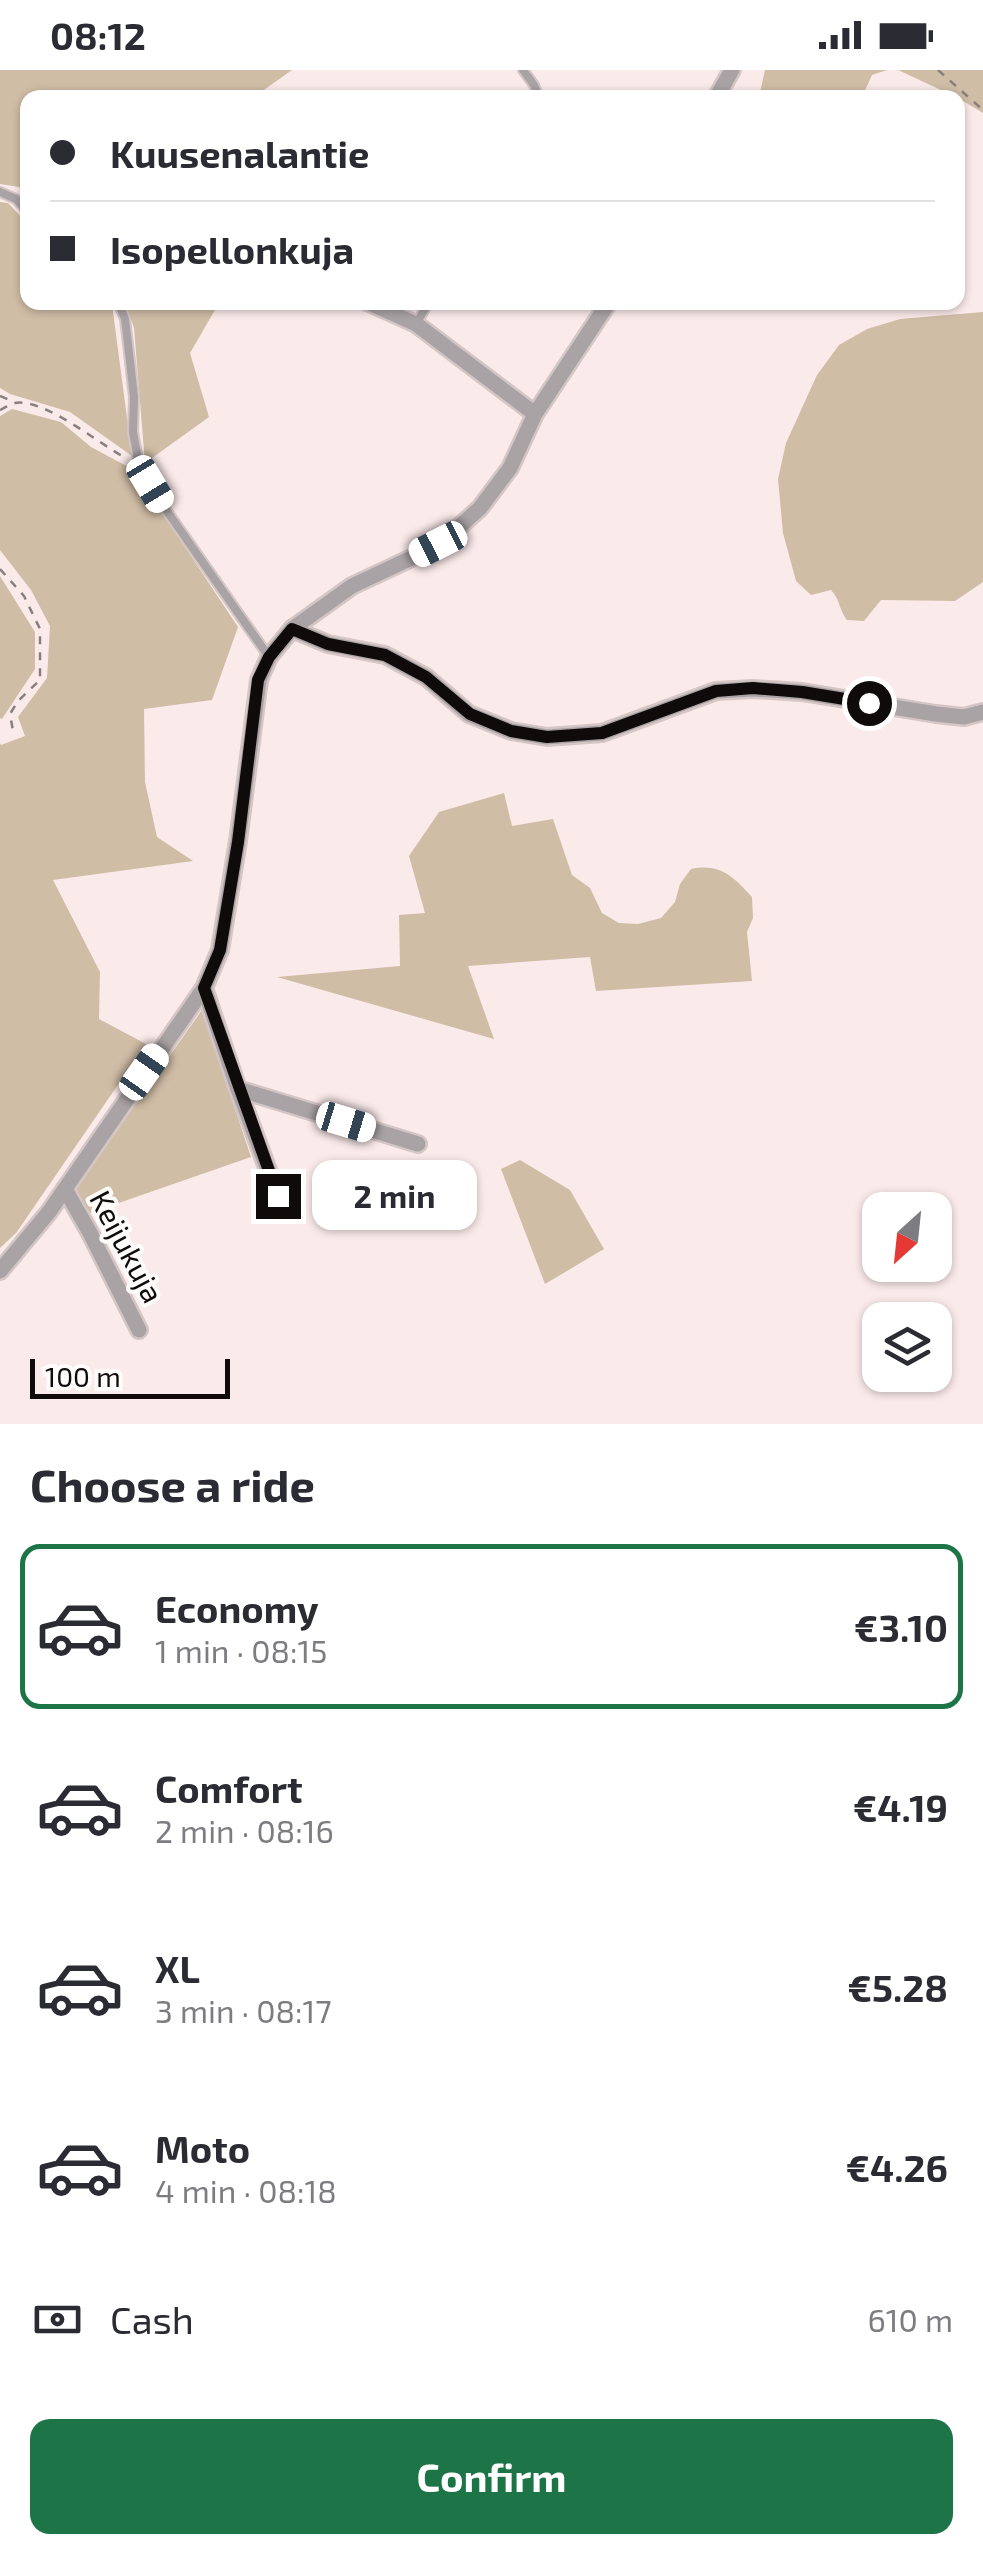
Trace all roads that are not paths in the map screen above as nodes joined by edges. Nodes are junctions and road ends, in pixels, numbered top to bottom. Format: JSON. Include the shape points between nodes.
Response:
{"nodes":[{"id":1,"x":121,"y":310,"type":"edge"},
{"id":2,"x":385,"y":310,"type":"edge"},
{"id":3,"x":424,"y":310,"type":"edge"},
{"id":4,"x":604,"y":310,"type":"edge"},
{"id":5,"x":416,"y":324,"type":"junction"},
{"id":6,"x":535,"y":414,"type":"junction"},
{"id":7,"x":292,"y":629,"type":"junction"},
{"id":8,"x":269,"y":657,"type":"junction"},
{"id":9,"x":983,"y":712,"type":"edge"},
{"id":10,"x":204,"y":988,"type":"junction"},
{"id":11,"x":238,"y":1089,"type":"junction"},
{"id":12,"x":418,"y":1144,"type":"dead end"},
{"id":13,"x":65,"y":1189,"type":"junction"},
{"id":14,"x":278,"y":1196,"type":"dead end"},
{"id":15,"x":0,"y":1271,"type":"edge"},
{"id":16,"x":139,"y":1330,"type":"dead end"}],
"edges":[{"from":1,"to":8,"type":"lane","via":[[139,465]]},
{"from":2,"to":5,"type":"street"},
{"from":3,"to":5,"type":"lane"},
{"from":4,"to":6,"type":"street"},
{"from":5,"to":6,"type":"street"},
{"from":6,"to":7,"type":"street","via":[[510,468],[480,508],[438,544],[352,586]]},
{"from":7,"to":8,"type":"street"},
{"from":7,"to":9,"type":"street","via":[[385,655],[426,677],[470,714],[547,737],[602,733],[716,691],[753,688],[936,714]]},
{"from":8,"to":10,"type":"street","via":[[258,680],[220,950]]},
{"from":10,"to":11,"type":"street"},
{"from":10,"to":13,"type":"street"},
{"from":11,"to":12,"type":"street"},
{"from":11,"to":14,"type":"street"},
{"from":13,"to":15,"type":"street"},
{"from":13,"to":16,"type":"street","name":"Keijukuja"}]}
